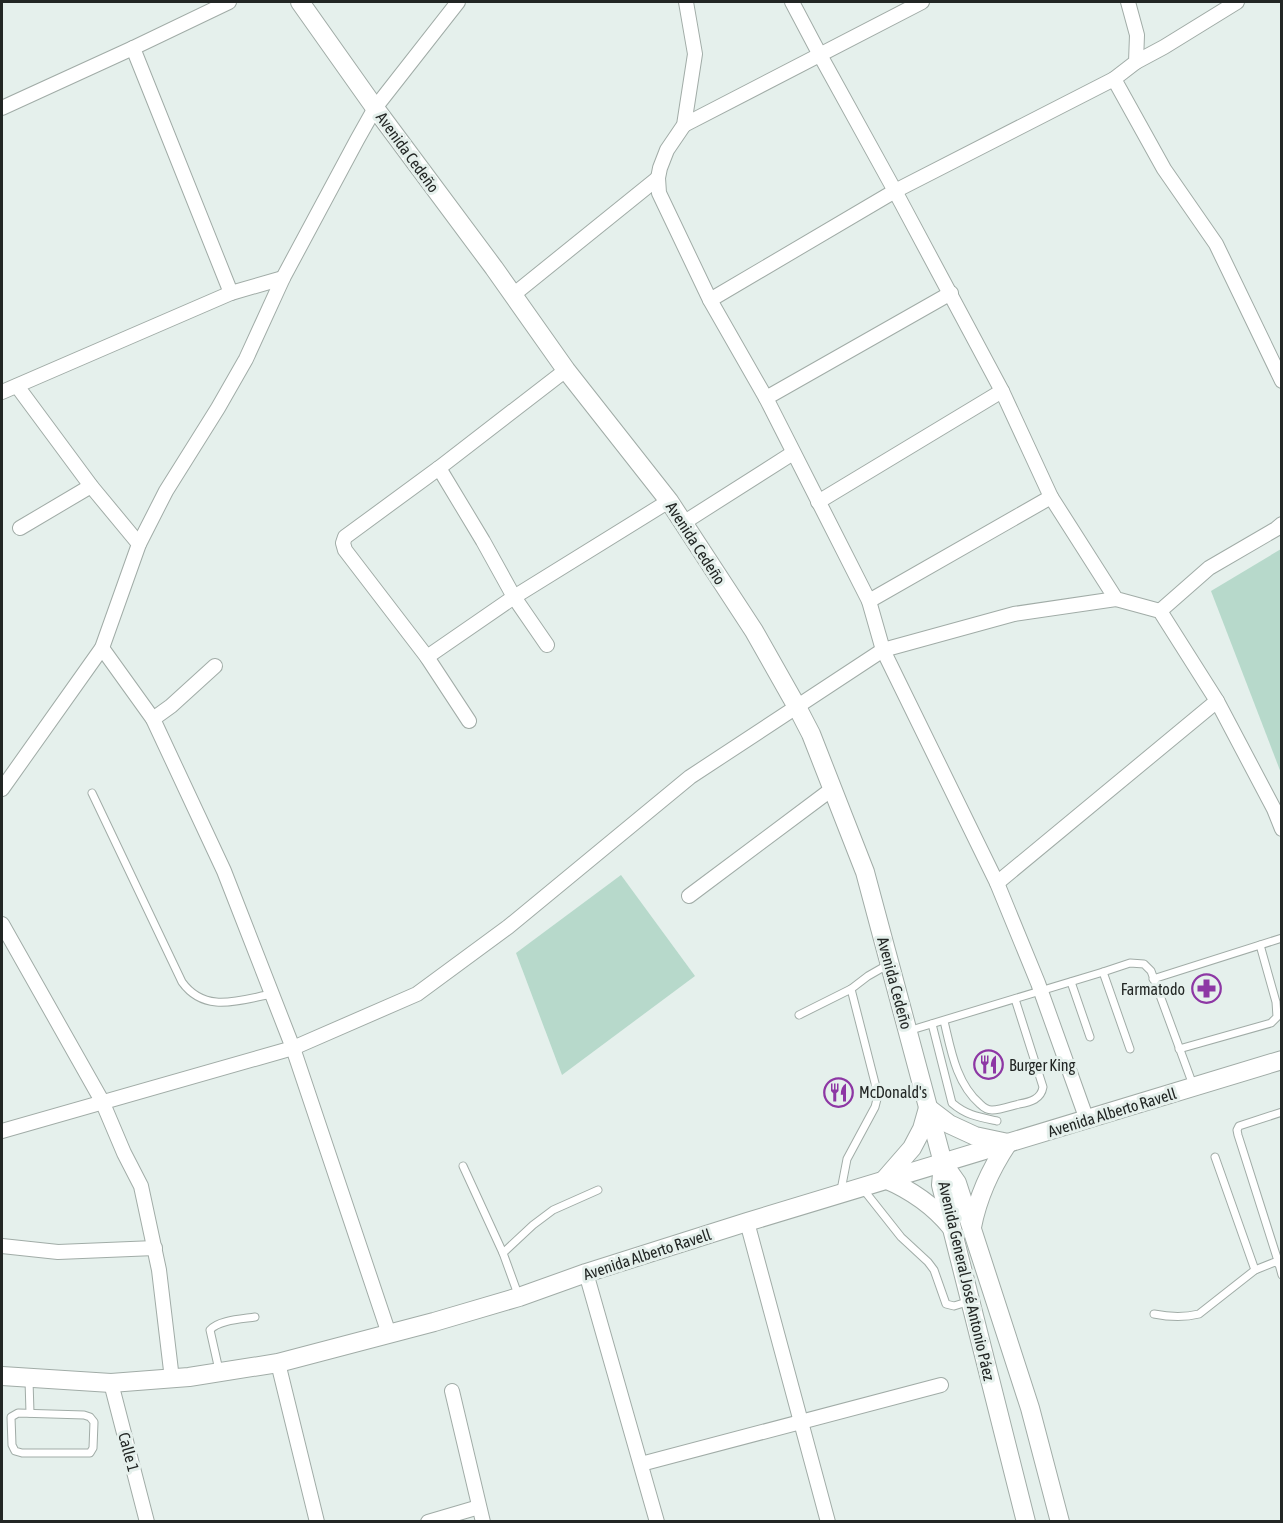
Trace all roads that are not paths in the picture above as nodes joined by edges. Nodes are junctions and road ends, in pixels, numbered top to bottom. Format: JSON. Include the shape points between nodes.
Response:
{"nodes":[{"id":1,"x":229,"y":2,"type":"edge"},
{"id":2,"x":300,"y":2,"type":"edge"},
{"id":3,"x":458,"y":2,"type":"edge"},
{"id":4,"x":686,"y":2,"type":"edge"},
{"id":5,"x":792,"y":2,"type":"edge"},
{"id":6,"x":922,"y":2,"type":"edge"},
{"id":7,"x":1128,"y":2,"type":"edge"},
{"id":8,"x":1237,"y":2,"type":"edge"},
{"id":9,"x":133,"y":48,"type":"junction"},
{"id":10,"x":820,"y":56,"type":"junction"},
{"id":11,"x":1136,"y":62,"type":"junction"},
{"id":12,"x":1114,"y":79,"type":"junction"},
{"id":13,"x":2,"y":108,"type":"edge"},
{"id":14,"x":375,"y":108,"type":"junction"},
{"id":15,"x":684,"y":125,"type":"junction"},
{"id":16,"x":658,"y":178,"type":"junction"},
{"id":17,"x":895,"y":191,"type":"junction"},
{"id":18,"x":283,"y":278,"type":"junction"},
{"id":19,"x":231,"y":292,"type":"junction"},
{"id":20,"x":951,"y":293,"type":"junction"},
{"id":21,"x":513,"y":295,"type":"junction"},
{"id":22,"x":710,"y":300,"type":"junction"},
{"id":23,"x":566,"y":370,"type":"junction"},
{"id":24,"x":1281,"y":381,"type":"edge"},
{"id":25,"x":17,"y":386,"type":"junction"},
{"id":26,"x":1002,"y":391,"type":"junction"},
{"id":27,"x":2,"y":392,"type":"edge"},
{"id":28,"x":766,"y":398,"type":"junction"},
{"id":29,"x":793,"y":453,"type":"junction"},
{"id":30,"x":439,"y":468,"type":"junction"},
{"id":31,"x":91,"y":486,"type":"junction"},
{"id":32,"x":1052,"y":498,"type":"junction"},
{"id":33,"x":669,"y":501,"type":"junction"},
{"id":34,"x":818,"y":502,"type":"junction"},
{"id":35,"x":683,"y":523,"type":"junction"},
{"id":36,"x":1281,"y":524,"type":"edge"},
{"id":37,"x":21,"y":528,"type":"dead end"},
{"id":38,"x":139,"y":544,"type":"junction"},
{"id":39,"x":514,"y":597,"type":"junction"},
{"id":40,"x":1116,"y":599,"type":"junction"},
{"id":41,"x":869,"y":601,"type":"junction"},
{"id":42,"x":1160,"y":611,"type":"junction"},
{"id":43,"x":547,"y":645,"type":"dead end"},
{"id":44,"x":102,"y":648,"type":"junction"},
{"id":45,"x":883,"y":650,"type":"junction"},
{"id":46,"x":427,"y":657,"type":"junction"},
{"id":47,"x":215,"y":666,"type":"dead end"},
{"id":48,"x":1217,"y":701,"type":"junction"},
{"id":49,"x":797,"y":707,"type":"junction"},
{"id":50,"x":153,"y":719,"type":"junction"},
{"id":51,"x":469,"y":721,"type":"dead end"},
{"id":52,"x":2,"y":789,"type":"edge"},
{"id":53,"x":832,"y":789,"type":"junction"},
{"id":54,"x":92,"y":793,"type":"dead end"},
{"id":55,"x":1281,"y":829,"type":"edge"},
{"id":56,"x":997,"y":883,"type":"junction"},
{"id":57,"x":689,"y":896,"type":"dead end"},
{"id":58,"x":2,"y":924,"type":"edge"},
{"id":59,"x":1281,"y":938,"type":"edge"},
{"id":60,"x":1260,"y":945,"type":"junction"},
{"id":61,"x":889,"y":963,"type":"junction"},
{"id":62,"x":1103,"y":972,"type":"junction"},
{"id":63,"x":1153,"y":979,"type":"junction"},
{"id":64,"x":1071,"y":982,"type":"junction"},
{"id":65,"x":851,"y":989,"type":"junction"},
{"id":66,"x":1041,"y":992,"type":"junction"},
{"id":67,"x":272,"y":994,"type":"junction"},
{"id":68,"x":1015,"y":999,"type":"junction"},
{"id":69,"x":799,"y":1015,"type":"dead end"},
{"id":70,"x":944,"y":1021,"type":"junction"},
{"id":71,"x":932,"y":1024,"type":"junction"},
{"id":72,"x":908,"y":1031,"type":"junction"},
{"id":73,"x":1090,"y":1038,"type":"dead end"},
{"id":74,"x":293,"y":1048,"type":"junction"},
{"id":75,"x":1130,"y":1049,"type":"dead end"},
{"id":76,"x":1179,"y":1049,"type":"junction"},
{"id":77,"x":1281,"y":1060,"type":"edge"},
{"id":78,"x":1193,"y":1087,"type":"junction"},
{"id":79,"x":102,"y":1101,"type":"junction"},
{"id":80,"x":928,"y":1108,"type":"junction"},
{"id":81,"x":1281,"y":1112,"type":"edge"},
{"id":82,"x":1087,"y":1120,"type":"junction"},
{"id":83,"x":997,"y":1121,"type":"dead end"},
{"id":84,"x":2,"y":1131,"type":"edge"},
{"id":85,"x":1008,"y":1143,"type":"junction"},
{"id":86,"x":1215,"y":1157,"type":"dead end"},
{"id":87,"x":943,"y":1163,"type":"junction"},
{"id":88,"x":463,"y":1166,"type":"dead end"},
{"id":89,"x":885,"y":1179,"type":"junction"},
{"id":90,"x":861,"y":1187,"type":"junction"},
{"id":91,"x":598,"y":1190,"type":"dead end"},
{"id":92,"x":840,"y":1193,"type":"junction"},
{"id":93,"x":747,"y":1222,"type":"junction"},
{"id":94,"x":952,"y":1228,"type":"junction"},
{"id":95,"x":972,"y":1229,"type":"junction"},
{"id":96,"x":2,"y":1246,"type":"edge"},
{"id":97,"x":155,"y":1248,"type":"junction"},
{"id":98,"x":503,"y":1253,"type":"junction"},
{"id":99,"x":1280,"y":1263,"type":"edge"},
{"id":100,"x":1256,"y":1270,"type":"junction"},
{"id":101,"x":586,"y":1273,"type":"junction"},
{"id":102,"x":1281,"y":1275,"type":"edge"},
{"id":103,"x":519,"y":1297,"type":"junction"},
{"id":104,"x":970,"y":1301,"type":"junction"},
{"id":105,"x":1154,"y":1314,"type":"dead end"},
{"id":106,"x":255,"y":1317,"type":"dead end"},
{"id":107,"x":389,"y":1334,"type":"junction"},
{"id":108,"x":278,"y":1363,"type":"junction"},
{"id":109,"x":219,"y":1372,"type":"junction"},
{"id":110,"x":2,"y":1376,"type":"edge"},
{"id":111,"x":29,"y":1377,"type":"junction"},
{"id":112,"x":172,"y":1378,"type":"junction"},
{"id":113,"x":111,"y":1383,"type":"junction"},
{"id":114,"x":941,"y":1385,"type":"dead end"},
{"id":115,"x":452,"y":1391,"type":"dead end"},
{"id":116,"x":30,"y":1413,"type":"junction"},
{"id":117,"x":800,"y":1422,"type":"junction"},
{"id":118,"x":641,"y":1464,"type":"junction"},
{"id":119,"x":479,"y":1507,"type":"junction"},
{"id":120,"x":147,"y":1521,"type":"edge"},
{"id":121,"x":317,"y":1521,"type":"edge"},
{"id":122,"x":428,"y":1521,"type":"edge"},
{"id":123,"x":483,"y":1521,"type":"edge"},
{"id":124,"x":657,"y":1521,"type":"edge"},
{"id":125,"x":828,"y":1521,"type":"edge"},
{"id":126,"x":1026,"y":1521,"type":"edge"},
{"id":127,"x":1060,"y":1521,"type":"edge"}],
"edges":[{"from":1,"to":9,"type":"street"},
{"from":2,"to":14,"type":"street","name":"Avenida Cedeño"},
{"from":3,"to":14,"type":"street"},
{"from":4,"to":15,"type":"street","via":[[695,54]]},
{"from":5,"to":10,"type":"street"},
{"from":6,"to":10,"type":"street"},
{"from":7,"to":11,"type":"street","via":[[1137,35]]},
{"from":8,"to":11,"type":"street"},
{"from":9,"to":13,"type":"street"},
{"from":9,"to":19,"type":"street"},
{"from":10,"to":15,"type":"street"},
{"from":10,"to":17,"type":"street"},
{"from":11,"to":12,"type":"street"},
{"from":12,"to":17,"type":"street"},
{"from":12,"to":24,"type":"street","via":[[1164,169],[1216,243]]},
{"from":14,"to":18,"type":"street"},
{"from":14,"to":21,"type":"street","name":"Avenida Cedeño"},
{"from":15,"to":16,"type":"street","via":[[667,150]]},
{"from":16,"to":21,"type":"street"},
{"from":16,"to":22,"type":"street","via":[[659,193]]},
{"from":17,"to":20,"type":"street"},
{"from":17,"to":22,"type":"street"},
{"from":18,"to":19,"type":"street"},
{"from":18,"to":38,"type":"street","via":[[246,359],[166,491]]},
{"from":19,"to":25,"type":"street"},
{"from":20,"to":26,"type":"street"},
{"from":20,"to":28,"type":"street"},
{"from":21,"to":23,"type":"street","name":"Avenida Cedeño"},
{"from":22,"to":28,"type":"street"},
{"from":23,"to":30,"type":"street"},
{"from":23,"to":33,"type":"street","name":"Avenida Cedeño"},
{"from":25,"to":27,"type":"street"},
{"from":25,"to":31,"type":"street"},
{"from":26,"to":32,"type":"street"},
{"from":26,"to":34,"type":"street"},
{"from":28,"to":29,"type":"street"},
{"from":29,"to":34,"type":"street"},
{"from":29,"to":35,"type":"street"},
{"from":30,"to":39,"type":"street"},
{"from":30,"to":46,"type":"street","via":[[345,537],[343,543]]},
{"from":31,"to":37,"type":"street"},
{"from":31,"to":38,"type":"street"},
{"from":32,"to":40,"type":"street"},
{"from":32,"to":41,"type":"street"},
{"from":33,"to":35,"type":"street","name":"Avenida Cedeño"},
{"from":33,"to":39,"type":"street"},
{"from":34,"to":41,"type":"street"},
{"from":35,"to":49,"type":"street","name":"Avenida Cedeño","via":[[754,631]]},
{"from":36,"to":42,"type":"street","via":[[1209,568]]},
{"from":38,"to":44,"type":"street"},
{"from":39,"to":43,"type":"street"},
{"from":39,"to":46,"type":"street"},
{"from":40,"to":42,"type":"street"},
{"from":40,"to":45,"type":"street","via":[[1014,614]]},
{"from":41,"to":45,"type":"street"},
{"from":42,"to":48,"type":"street"},
{"from":44,"to":50,"type":"street"},
{"from":44,"to":52,"type":"street"},
{"from":45,"to":49,"type":"street"},
{"from":45,"to":56,"type":"street"},
{"from":46,"to":51,"type":"street"},
{"from":47,"to":50,"type":"street"},
{"from":48,"to":55,"type":"street"},
{"from":48,"to":56,"type":"street"},
{"from":49,"to":53,"type":"street","name":"Avenida Cedeño"},
{"from":49,"to":74,"type":"street","via":[[690,777],[508,927],[417,994]]},
{"from":50,"to":67,"type":"street","via":[[224,871]]},
{"from":53,"to":57,"type":"street"},
{"from":53,"to":61,"type":"street","name":"Avenida Cedeño","via":[[865,872]]},
{"from":54,"to":67,"type":"lane","via":[[187,989],[200,999],[217,1003]]},
{"from":56,"to":66,"type":"street"},
{"from":58,"to":79,"type":"street"},
{"from":59,"to":60,"type":"lane"},
{"from":60,"to":63,"type":"lane"},
{"from":60,"to":76,"type":"lane","via":[[1277,1017],[1271,1023]]},
{"from":61,"to":65,"type":"lane"},
{"from":61,"to":72,"type":"street","name":"Avenida Cedeño"},
{"from":62,"to":63,"type":"lane","via":[[1130,963],[1144,964]]},
{"from":62,"to":64,"type":"lane"},
{"from":62,"to":75,"type":"lane"},
{"from":63,"to":76,"type":"lane"},
{"from":64,"to":66,"type":"lane"},
{"from":64,"to":73,"type":"lane"},
{"from":65,"to":69,"type":"lane"},
{"from":65,"to":92,"type":"lane","via":[[877,1099],[847,1159]]},
{"from":66,"to":68,"type":"lane"},
{"from":66,"to":82,"type":"street"},
{"from":67,"to":74,"type":"street"},
{"from":68,"to":70,"type":"lane"},
{"from":68,"to":70,"type":"lane","via":[[1043,1087],[1037,1099],[1025,1103],[993,1110],[976,1101],[956,1068]]},
{"from":70,"to":71,"type":"lane"},
{"from":71,"to":72,"type":"lane"},
{"from":71,"to":83,"type":"lane","via":[[952,1102],[973,1116]]},
{"from":72,"to":80,"type":"street","name":"Avenida Cedeño"},
{"from":74,"to":79,"type":"street"},
{"from":74,"to":107,"type":"street"},
{"from":76,"to":78,"type":"lane"},
{"from":77,"to":78,"type":"street","name":"Avenida Alberto Ravell"},
{"from":78,"to":82,"type":"street","name":"Avenida Alberto Ravell"},
{"from":79,"to":84,"type":"street"},
{"from":79,"to":97,"type":"street","via":[[141,1186]]},
{"from":80,"to":85,"type":"street","via":[[975,1136]]},
{"from":80,"to":87,"type":"street","name":"Avenida Cedeño"},
{"from":80,"to":89,"type":"street","via":[[912,1148]]},
{"from":81,"to":99,"type":"lane","via":[[1239,1125],[1237,1130]]},
{"from":82,"to":85,"type":"street","name":"Avenida Alberto Ravell"},
{"from":85,"to":87,"type":"street","name":"Avenida Alberto Ravell"},
{"from":85,"to":95,"type":"street","via":[[980,1195]]},
{"from":86,"to":100,"type":"lane"},
{"from":87,"to":89,"type":"street","name":"Avenida Alberto Ravell"},
{"from":87,"to":94,"type":"street","name":"Avenida General José Antonio Páez","via":[[941,1185]]},
{"from":87,"to":95,"type":"street","name":"Avenida General José Antonio Páez","via":[[957,1183]]},
{"from":88,"to":98,"type":"lane"},
{"from":89,"to":90,"type":"street","name":"Avenida Alberto Ravell"},
{"from":89,"to":94,"type":"street","via":[[924,1200]]},
{"from":90,"to":92,"type":"street","name":"Avenida Alberto Ravell"},
{"from":90,"to":104,"type":"lane","via":[[934,1270],[946,1304]]},
{"from":91,"to":98,"type":"lane","via":[[554,1210]]},
{"from":92,"to":93,"type":"street","name":"Avenida Alberto Ravell"},
{"from":93,"to":101,"type":"street","name":"Avenida Alberto Ravell"},
{"from":93,"to":117,"type":"street"},
{"from":94,"to":104,"type":"street","name":"Avenida General José Antonio Páez"},
{"from":95,"to":127,"type":"street","name":"Avenida General José Antonio Páez","via":[[1030,1408]]},
{"from":96,"to":97,"type":"street","via":[[58,1252]]},
{"from":97,"to":112,"type":"street"},
{"from":98,"to":103,"type":"lane"},
{"from":99,"to":100,"type":"lane"},
{"from":99,"to":102,"type":"lane"},
{"from":100,"to":105,"type":"lane","via":[[1198,1314]]},
{"from":101,"to":103,"type":"street","name":"Avenida Alberto Ravell"},
{"from":101,"to":118,"type":"street"},
{"from":103,"to":107,"type":"street","name":"Avenida Alberto Ravell"},
{"from":104,"to":126,"type":"street","name":"Avenida General José Antonio Páez"},
{"from":106,"to":109,"type":"lane","via":[[222,1323],[210,1330]]},
{"from":107,"to":108,"type":"street","name":"Avenida Alberto Ravell"},
{"from":108,"to":109,"type":"street","name":"Avenida Alberto Ravell"},
{"from":108,"to":121,"type":"street"},
{"from":109,"to":112,"type":"street","name":"Avenida Alberto Ravell"},
{"from":110,"to":111,"type":"street","name":"Avenida Alberto Ravell"},
{"from":111,"to":113,"type":"street","name":"Avenida Alberto Ravell"},
{"from":111,"to":116,"type":"lane"},
{"from":112,"to":113,"type":"street","name":"Avenida Alberto Ravell"},
{"from":113,"to":120,"type":"street","name":"Calle 1"},
{"from":114,"to":117,"type":"street"},
{"from":115,"to":119,"type":"street"},
{"from":116,"to":116,"type":"lane","via":[[11,1417],[15,1451],[90,1453],[94,1422],[90,1417]]},
{"from":117,"to":118,"type":"street"},
{"from":117,"to":125,"type":"street"},
{"from":118,"to":124,"type":"street"},
{"from":119,"to":122,"type":"street"},
{"from":119,"to":123,"type":"street"}]}
